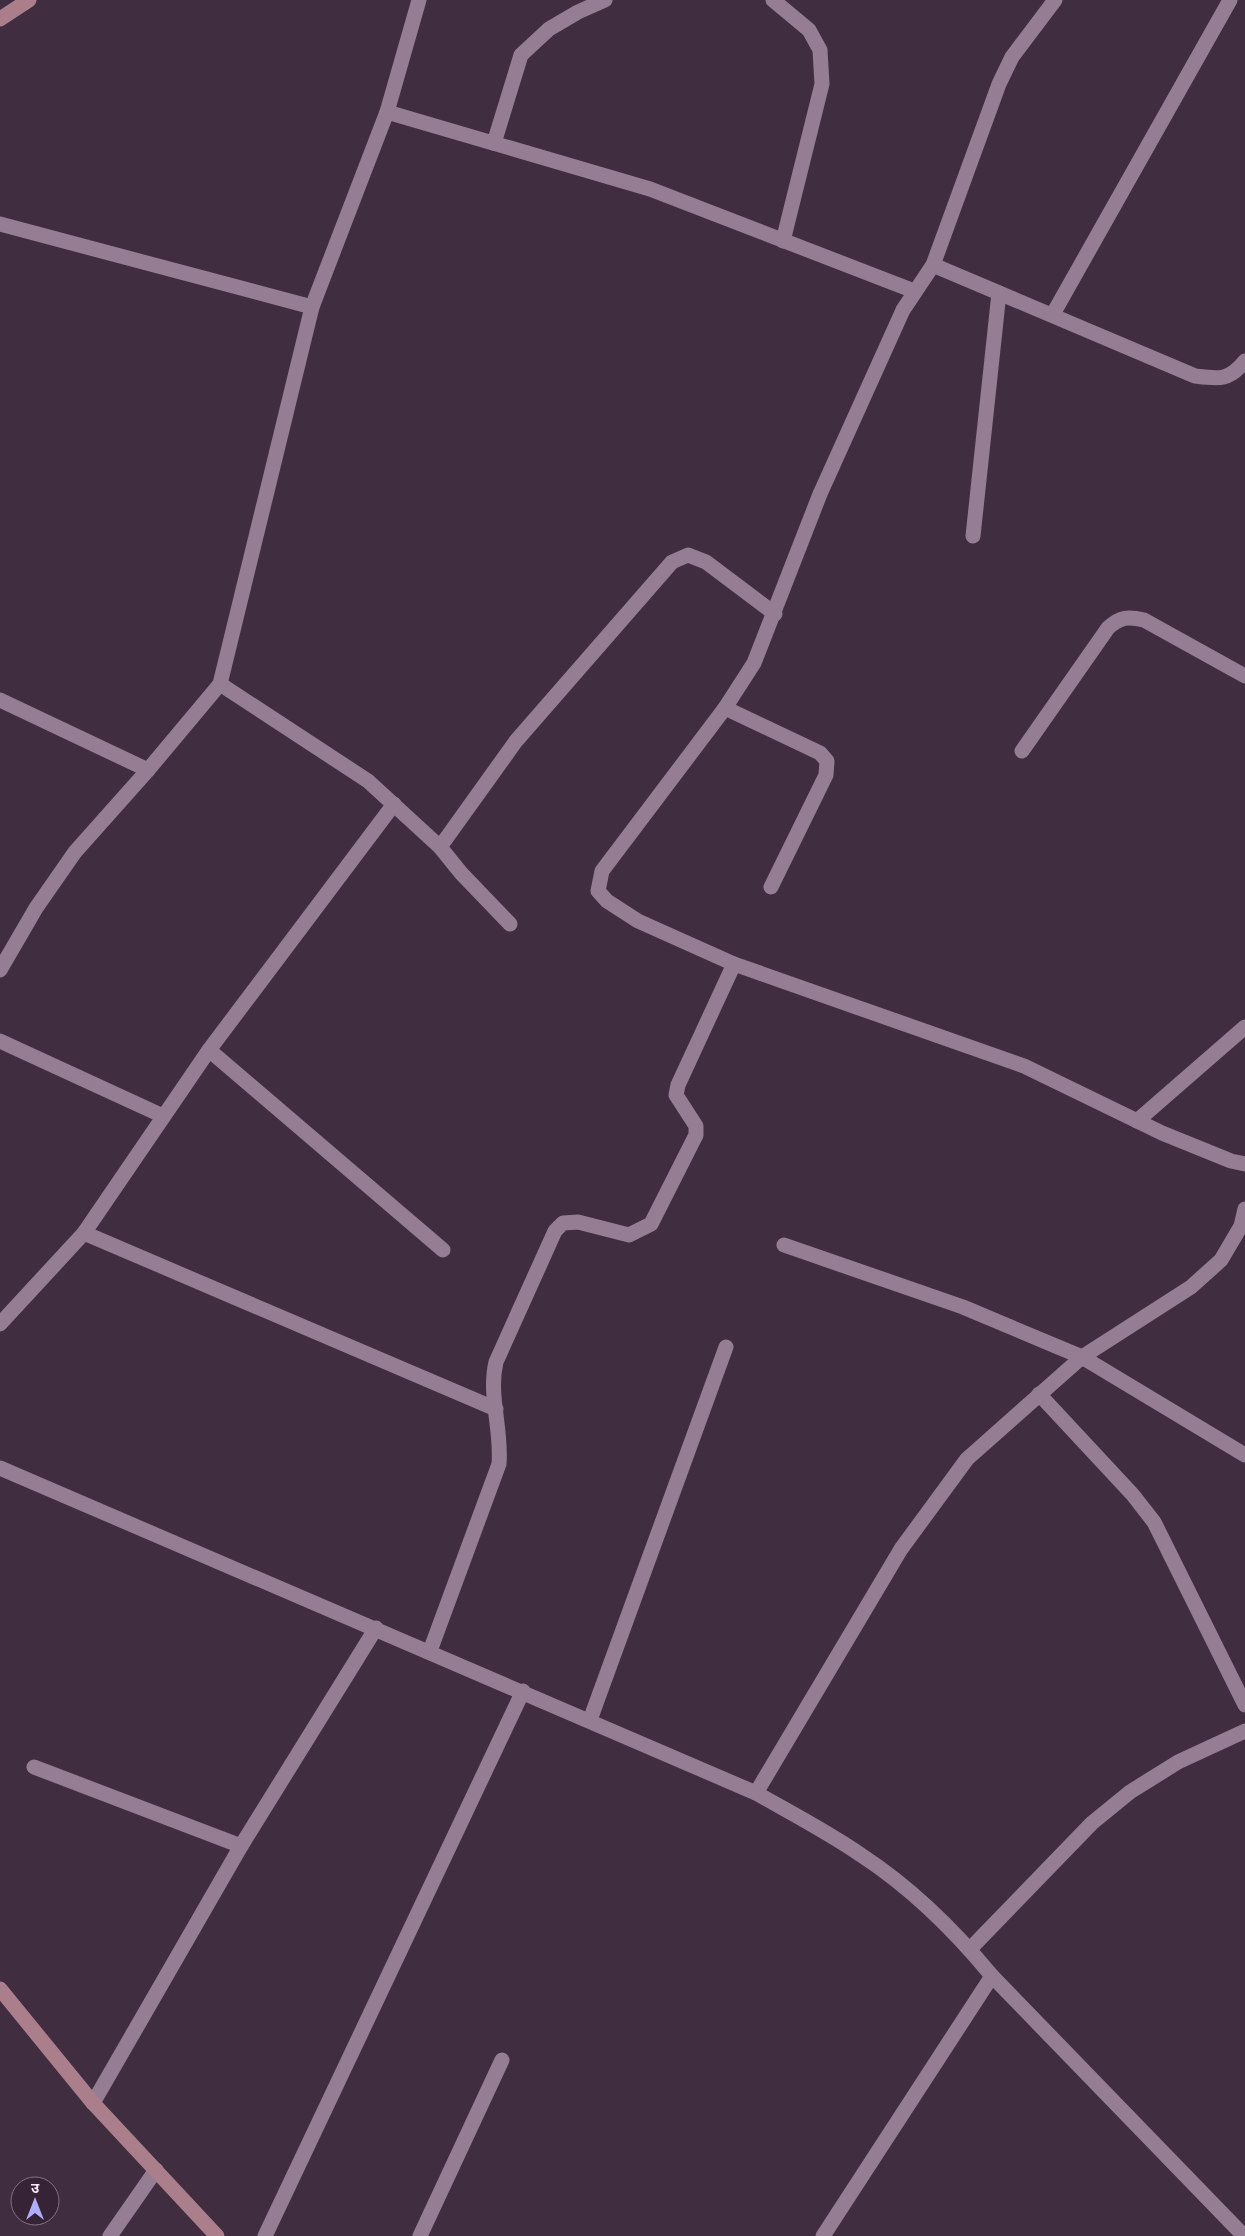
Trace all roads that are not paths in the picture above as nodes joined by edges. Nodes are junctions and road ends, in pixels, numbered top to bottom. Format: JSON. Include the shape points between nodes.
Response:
{"nodes":[{"id":1,"x":30,"y":0,"type":"edge"},
{"id":2,"x":419,"y":0,"type":"edge"},
{"id":3,"x":606,"y":0,"type":"edge"},
{"id":4,"x":773,"y":0,"type":"edge"},
{"id":5,"x":1055,"y":0,"type":"edge"},
{"id":6,"x":1230,"y":0,"type":"edge"},
{"id":7,"x":0,"y":19,"type":"edge"},
{"id":8,"x":387,"y":112,"type":"junction"},
{"id":9,"x":494,"y":143,"type":"junction"},
{"id":10,"x":0,"y":224,"type":"edge"},
{"id":11,"x":783,"y":241,"type":"junction"},
{"id":12,"x":933,"y":265,"type":"junction"},
{"id":13,"x":914,"y":291,"type":"junction"},
{"id":14,"x":999,"y":293,"type":"junction"},
{"id":15,"x":312,"y":307,"type":"junction"},
{"id":16,"x":1053,"y":314,"type":"junction"},
{"id":17,"x":1245,"y":361,"type":"edge"},
{"id":18,"x":973,"y":536,"type":"dead end"},
{"id":19,"x":775,"y":614,"type":"junction"},
{"id":20,"x":1245,"y":676,"type":"edge"},
{"id":21,"x":220,"y":684,"type":"junction"},
{"id":22,"x":0,"y":700,"type":"edge"},
{"id":23,"x":725,"y":708,"type":"junction"},
{"id":24,"x":1022,"y":751,"type":"dead end"},
{"id":25,"x":148,"y":770,"type":"junction"},
{"id":26,"x":394,"y":804,"type":"junction"},
{"id":27,"x":440,"y":848,"type":"junction"},
{"id":28,"x":771,"y":887,"type":"dead end"},
{"id":29,"x":510,"y":924,"type":"dead end"},
{"id":30,"x":734,"y":964,"type":"junction"},
{"id":31,"x":0,"y":970,"type":"edge"},
{"id":32,"x":1245,"y":1027,"type":"edge"},
{"id":33,"x":0,"y":1041,"type":"edge"},
{"id":34,"x":208,"y":1050,"type":"junction"},
{"id":35,"x":163,"y":1116,"type":"junction"},
{"id":36,"x":1137,"y":1121,"type":"junction"},
{"id":37,"x":1245,"y":1164,"type":"edge"},
{"id":38,"x":1245,"y":1209,"type":"edge"},
{"id":39,"x":84,"y":1233,"type":"junction"},
{"id":40,"x":784,"y":1245,"type":"dead end"},
{"id":41,"x":443,"y":1250,"type":"dead end"},
{"id":42,"x":0,"y":1324,"type":"edge"},
{"id":43,"x":726,"y":1347,"type":"dead end"},
{"id":44,"x":1082,"y":1357,"type":"junction"},
{"id":45,"x":1039,"y":1394,"type":"junction"},
{"id":46,"x":496,"y":1408,"type":"junction"},
{"id":47,"x":1245,"y":1455,"type":"edge"},
{"id":48,"x":0,"y":1468,"type":"edge"},
{"id":49,"x":376,"y":1628,"type":"junction"},
{"id":50,"x":430,"y":1651,"type":"junction"},
{"id":51,"x":523,"y":1691,"type":"junction"},
{"id":52,"x":1245,"y":1705,"type":"edge"},
{"id":53,"x":590,"y":1720,"type":"junction"},
{"id":54,"x":1245,"y":1731,"type":"edge"},
{"id":55,"x":34,"y":1767,"type":"dead end"},
{"id":56,"x":756,"y":1792,"type":"junction"},
{"id":57,"x":241,"y":1846,"type":"junction"},
{"id":58,"x":970,"y":1949,"type":"junction"},
{"id":59,"x":992,"y":1976,"type":"junction"},
{"id":60,"x":0,"y":1989,"type":"edge"},
{"id":61,"x":502,"y":2060,"type":"dead end"},
{"id":62,"x":93,"y":2103,"type":"junction"},
{"id":63,"x":156,"y":2170,"type":"junction"},
{"id":64,"x":110,"y":2236,"type":"edge"},
{"id":65,"x":217,"y":2236,"type":"edge"},
{"id":66,"x":265,"y":2236,"type":"edge"},
{"id":67,"x":420,"y":2236,"type":"edge"},
{"id":68,"x":823,"y":2236,"type":"edge"},
{"id":69,"x":1244,"y":2236,"type":"edge"}],
"edges":[{"from":1,"to":7,"type":"main road"},
{"from":2,"to":8,"type":"street"},
{"from":3,"to":9,"type":"street","via":[[549,29],[521,56]]},
{"from":4,"to":11,"type":"street","via":[[809,30],[820,50],[822,84]]},
{"from":5,"to":12,"type":"street","via":[[1012,57],[999,84]]},
{"from":6,"to":16,"type":"street"},
{"from":8,"to":9,"type":"street"},
{"from":8,"to":15,"type":"street"},
{"from":9,"to":11,"type":"street","via":[[650,189]]},
{"from":10,"to":15,"type":"street"},
{"from":11,"to":13,"type":"street"},
{"from":12,"to":13,"type":"street"},
{"from":12,"to":14,"type":"street"},
{"from":13,"to":19,"type":"street","via":[[820,494]]},
{"from":14,"to":16,"type":"street"},
{"from":14,"to":18,"type":"street"},
{"from":15,"to":21,"type":"street"},
{"from":16,"to":17,"type":"street","via":[[1195,376],[1224,378],[1236,372]]},
{"from":19,"to":23,"type":"street","via":[[754,663]]},
{"from":19,"to":27,"type":"street","via":[[706,562],[688,555],[672,562],[516,740]]},
{"from":20,"to":24,"type":"street","via":[[1144,620],[1129,616],[1117,620],[1108,628]]},
{"from":21,"to":25,"type":"street"},
{"from":21,"to":26,"type":"street","via":[[368,781]]},
{"from":22,"to":25,"type":"street"},
{"from":23,"to":28,"type":"street","via":[[820,753],[826,761],[826,775]]},
{"from":23,"to":30,"type":"street","via":[[602,872],[598,891],[638,922]]},
{"from":25,"to":31,"type":"street","via":[[75,852],[36,908]]},
{"from":26,"to":27,"type":"street"},
{"from":26,"to":34,"type":"street"},
{"from":27,"to":29,"type":"street"},
{"from":30,"to":36,"type":"street","via":[[1024,1066]]},
{"from":30,"to":46,"type":"street","via":[[678,1085],[676,1095],[696,1126],[696,1135],[651,1224],[629,1235],[578,1222],[563,1223],[555,1231],[496,1362],[492,1379]]},
{"from":32,"to":36,"type":"street"},
{"from":33,"to":35,"type":"street"},
{"from":34,"to":35,"type":"street"},
{"from":34,"to":41,"type":"street"},
{"from":35,"to":39,"type":"street"},
{"from":36,"to":37,"type":"street"},
{"from":38,"to":44,"type":"street","via":[[1241,1226],[1221,1260],[1191,1287]]},
{"from":39,"to":42,"type":"street"},
{"from":39,"to":46,"type":"street"},
{"from":40,"to":44,"type":"street","via":[[963,1307]]},
{"from":43,"to":53,"type":"street"},
{"from":44,"to":45,"type":"street"},
{"from":44,"to":47,"type":"street"},
{"from":45,"to":52,"type":"street","via":[[1154,1522]]},
{"from":45,"to":56,"type":"street","via":[[967,1459],[901,1549]]},
{"from":46,"to":50,"type":"street","via":[[501,1444],[499,1464]]},
{"from":48,"to":49,"type":"street"},
{"from":49,"to":50,"type":"street"},
{"from":49,"to":57,"type":"street"},
{"from":50,"to":51,"type":"street"},
{"from":51,"to":53,"type":"street"},
{"from":51,"to":66,"type":"street"},
{"from":53,"to":56,"type":"street"},
{"from":54,"to":58,"type":"street","via":[[1178,1762],[1130,1792],[1092,1823]]},
{"from":55,"to":57,"type":"street"},
{"from":56,"to":58,"type":"street","via":[[861,1854],[894,1879]]},
{"from":57,"to":62,"type":"street"},
{"from":58,"to":59,"type":"street"},
{"from":59,"to":68,"type":"street"},
{"from":59,"to":69,"type":"street"},
{"from":60,"to":62,"type":"main road"},
{"from":61,"to":67,"type":"street"},
{"from":62,"to":63,"type":"main road"},
{"from":63,"to":64,"type":"street"},
{"from":63,"to":65,"type":"main road"}]}
